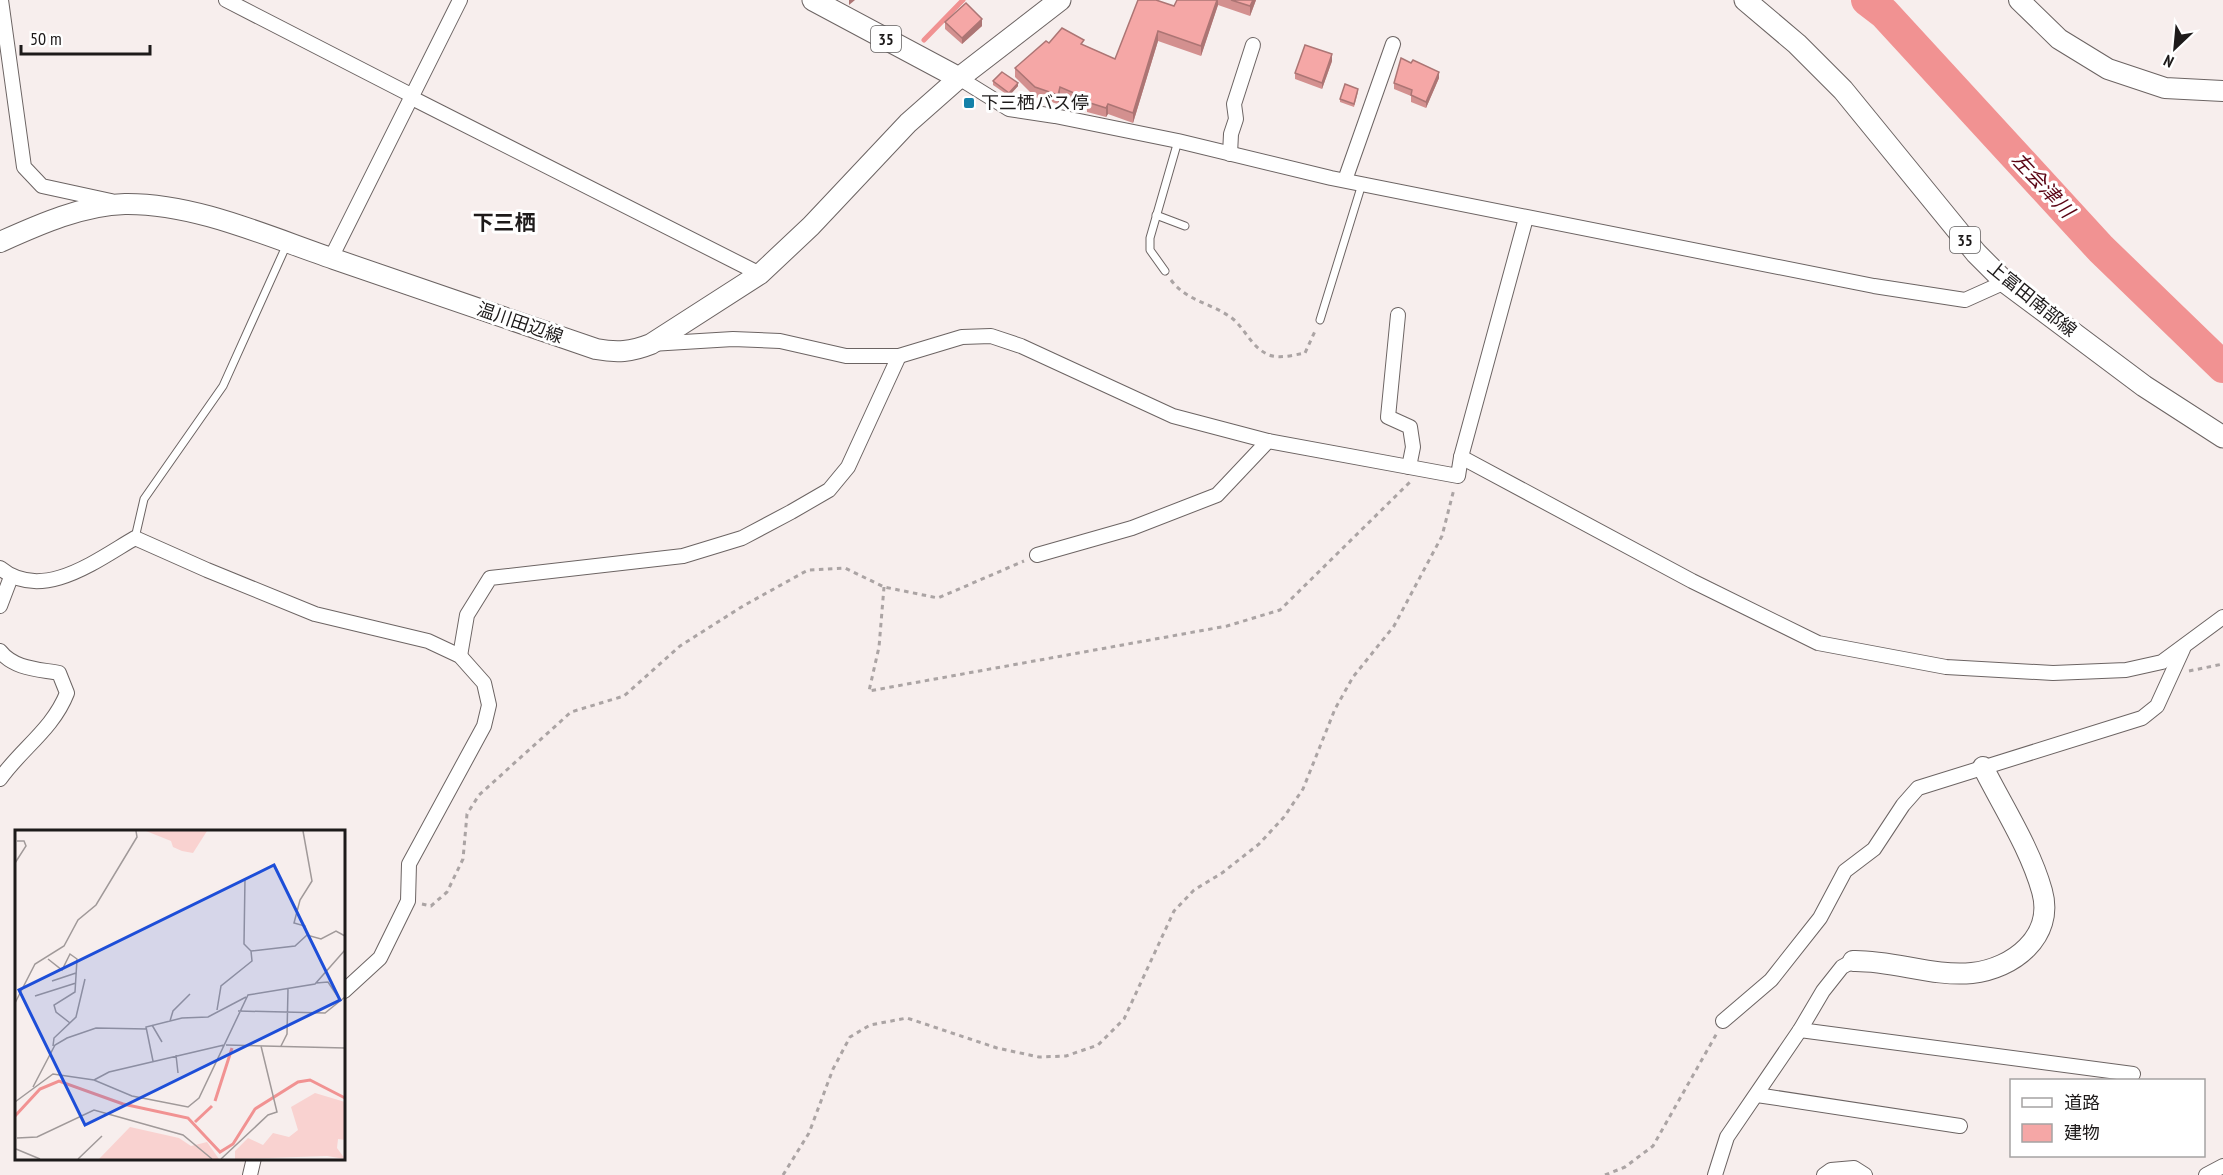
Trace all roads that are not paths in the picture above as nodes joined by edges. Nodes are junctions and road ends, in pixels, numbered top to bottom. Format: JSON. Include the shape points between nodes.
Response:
{"nodes":[{"id":1,"x":0,"y":0,"type":"edge"},
{"id":2,"x":226,"y":0,"type":"edge"},
{"id":3,"x":460,"y":0,"type":"edge"},
{"id":4,"x":813,"y":0,"type":"edge"},
{"id":5,"x":1060,"y":0,"type":"edge"},
{"id":6,"x":1745,"y":0,"type":"edge"},
{"id":7,"x":2019,"y":0,"type":"edge"},
{"id":8,"x":1394,"y":44,"type":"dead end"},
{"id":9,"x":1253,"y":45,"type":"dead end"},
{"id":10,"x":959,"y":78,"type":"junction"},
{"id":11,"x":2223,"y":91,"type":"edge"},
{"id":12,"x":411,"y":95,"type":"junction"},
{"id":13,"x":1178,"y":141,"type":"junction"},
{"id":14,"x":1230,"y":154,"type":"junction"},
{"id":15,"x":1346,"y":180,"type":"junction"},
{"id":16,"x":1362,"y":184,"type":"junction"},
{"id":17,"x":123,"y":204,"type":"junction"},
{"id":18,"x":1156,"y":215,"type":"junction"},
{"id":19,"x":1526,"y":218,"type":"junction"},
{"id":20,"x":1185,"y":226,"type":"dead end"},
{"id":21,"x":0,"y":242,"type":"edge"},
{"id":22,"x":288,"y":242,"type":"junction"},
{"id":23,"x":330,"y":258,"type":"junction"},
{"id":24,"x":1165,"y":271,"type":"road end"},
{"id":25,"x":760,"y":274,"type":"junction"},
{"id":26,"x":2005,"y":282,"type":"junction"},
{"id":27,"x":1398,"y":315,"type":"dead end"},
{"id":28,"x":1320,"y":320,"type":"road end"},
{"id":29,"x":651,"y":344,"type":"junction"},
{"id":30,"x":899,"y":356,"type":"junction"},
{"id":31,"x":2223,"y":437,"type":"edge"},
{"id":32,"x":1268,"y":441,"type":"junction"},
{"id":33,"x":1461,"y":457,"type":"junction"},
{"id":34,"x":1416,"y":468,"type":"junction"},
{"id":35,"x":135,"y":538,"type":"junction"},
{"id":36,"x":1037,"y":555,"type":"road end"},
{"id":37,"x":5,"y":572,"type":"edge"},
{"id":38,"x":0,"y":606,"type":"edge"},
{"id":39,"x":2223,"y":617,"type":"edge"},
{"id":40,"x":2183,"y":649,"type":"junction"},
{"id":41,"x":0,"y":651,"type":"edge"},
{"id":42,"x":460,"y":656,"type":"junction"},
{"id":43,"x":1983,"y":767,"type":"junction"},
{"id":44,"x":0,"y":779,"type":"edge"},
{"id":45,"x":1853,"y":961,"type":"joint"},
{"id":46,"x":345,"y":990,"type":"edge"},
{"id":47,"x":1724,"y":1020,"type":"road end"},
{"id":48,"x":1800,"y":1030,"type":"junction"},
{"id":49,"x":2133,"y":1074,"type":"dead end"},
{"id":50,"x":1757,"y":1095,"type":"junction"},
{"id":51,"x":1960,"y":1126,"type":"dead end"},
{"id":52,"x":254,"y":1160,"type":"edge"},
{"id":53,"x":2223,"y":1166,"type":"edge"},
{"id":54,"x":250,"y":1175,"type":"edge"},
{"id":55,"x":1715,"y":1175,"type":"edge"},
{"id":56,"x":1824,"y":1175,"type":"edge"},
{"id":57,"x":1865,"y":1175,"type":"edge"},
{"id":58,"x":2206,"y":1175,"type":"edge"}],
"edges":[{"from":1,"to":17,"type":"street","via":[[24,167],[42,186]]},
{"from":2,"to":12,"type":"street"},
{"from":3,"to":12,"type":"street"},
{"from":4,"to":10,"type":"main road","number":"35"},
{"from":5,"to":10,"type":"main road"},
{"from":6,"to":26,"type":"main road","name":"上富田南部線","number":"35","via":[[1843,90],[1976,253]]},
{"from":7,"to":11,"type":"main road","via":[[2059,39],[2108,69],[2165,88]]},
{"from":8,"to":15,"type":"street"},
{"from":9,"to":14,"type":"street","via":[[1234,104],[1236,118]]},
{"from":10,"to":13,"type":"street","via":[[1009,110]]},
{"from":10,"to":25,"type":"main road","name":"温川田辺線","via":[[908,123]]},
{"from":12,"to":23,"type":"street"},
{"from":12,"to":25,"type":"street"},
{"from":13,"to":14,"type":"street"},
{"from":13,"to":18,"type":"lane"},
{"from":14,"to":15,"type":"street"},
{"from":15,"to":16,"type":"street"},
{"from":16,"to":19,"type":"street"},
{"from":16,"to":28,"type":"lane"},
{"from":17,"to":21,"type":"main road","name":"温川田辺線","via":[[42,223]]},
{"from":17,"to":22,"type":"main road","name":"温川田辺線","via":[[170,206]]},
{"from":18,"to":20,"type":"lane"},
{"from":18,"to":24,"type":"lane","via":[[1150,250]]},
{"from":19,"to":26,"type":"street","via":[[1965,300]]},
{"from":19,"to":33,"type":"street"},
{"from":22,"to":23,"type":"main road","name":"温川田辺線"},
{"from":22,"to":35,"type":"lane","via":[[223,386],[144,500]]},
{"from":23,"to":29,"type":"main road","name":"温川田辺線","via":[[596,349],[616,353]]},
{"from":25,"to":29,"type":"main road","name":"温川田辺線"},
{"from":26,"to":31,"type":"main road","name":"上富田南部線","number":"35","via":[[2144,386]]},
{"from":27,"to":34,"type":"street","via":[[1388,417],[1410,428]]},
{"from":29,"to":30,"type":"street","via":[[768,340],[846,356]]},
{"from":30,"to":32,"type":"street","via":[[962,337],[991,336],[1173,416]]},
{"from":30,"to":42,"type":"street","via":[[848,466],[829,490],[741,538],[684,556],[490,578],[467,615]]},
{"from":32,"to":34,"type":"street"},
{"from":32,"to":36,"type":"street","via":[[1217,495],[1132,528]]},
{"from":33,"to":34,"type":"street","via":[[1458,476]]},
{"from":33,"to":40,"type":"street","via":[[1818,644],[1946,667],[2053,673],[2126,670],[2162,662]]},
{"from":35,"to":37,"type":"street","via":[[70,576],[30,581]]},
{"from":35,"to":42,"type":"street","via":[[315,614],[428,641]]},
{"from":37,"to":38,"type":"street"},
{"from":39,"to":40,"type":"street"},
{"from":40,"to":43,"type":"street","via":[[2157,706],[2142,718]]},
{"from":41,"to":44,"type":"street","via":[[20,666],[59,673],[67,693],[49,726]]},
{"from":42,"to":46,"type":"street","via":[[484,683],[489,705],[484,726],[408,864],[408,901],[380,958]]},
{"from":43,"to":45,"type":"main road","via":[[2043,893],[2043,913],[2030,947],[2017,958],[1971,973]]},
{"from":43,"to":47,"type":"street","via":[[1918,788],[1874,849],[1845,871],[1820,918],[1771,980]]},
{"from":45,"to":48,"type":"street","via":[[1842,967],[1823,991]]},
{"from":48,"to":49,"type":"street"},
{"from":48,"to":50,"type":"street"},
{"from":50,"to":51,"type":"street"},
{"from":50,"to":55,"type":"street","via":[[1727,1137]]},
{"from":52,"to":54,"type":"street"},
{"from":53,"to":58,"type":"street"},
{"from":56,"to":57,"type":"street","via":[[1831,1170],[1854,1168]]}]}
